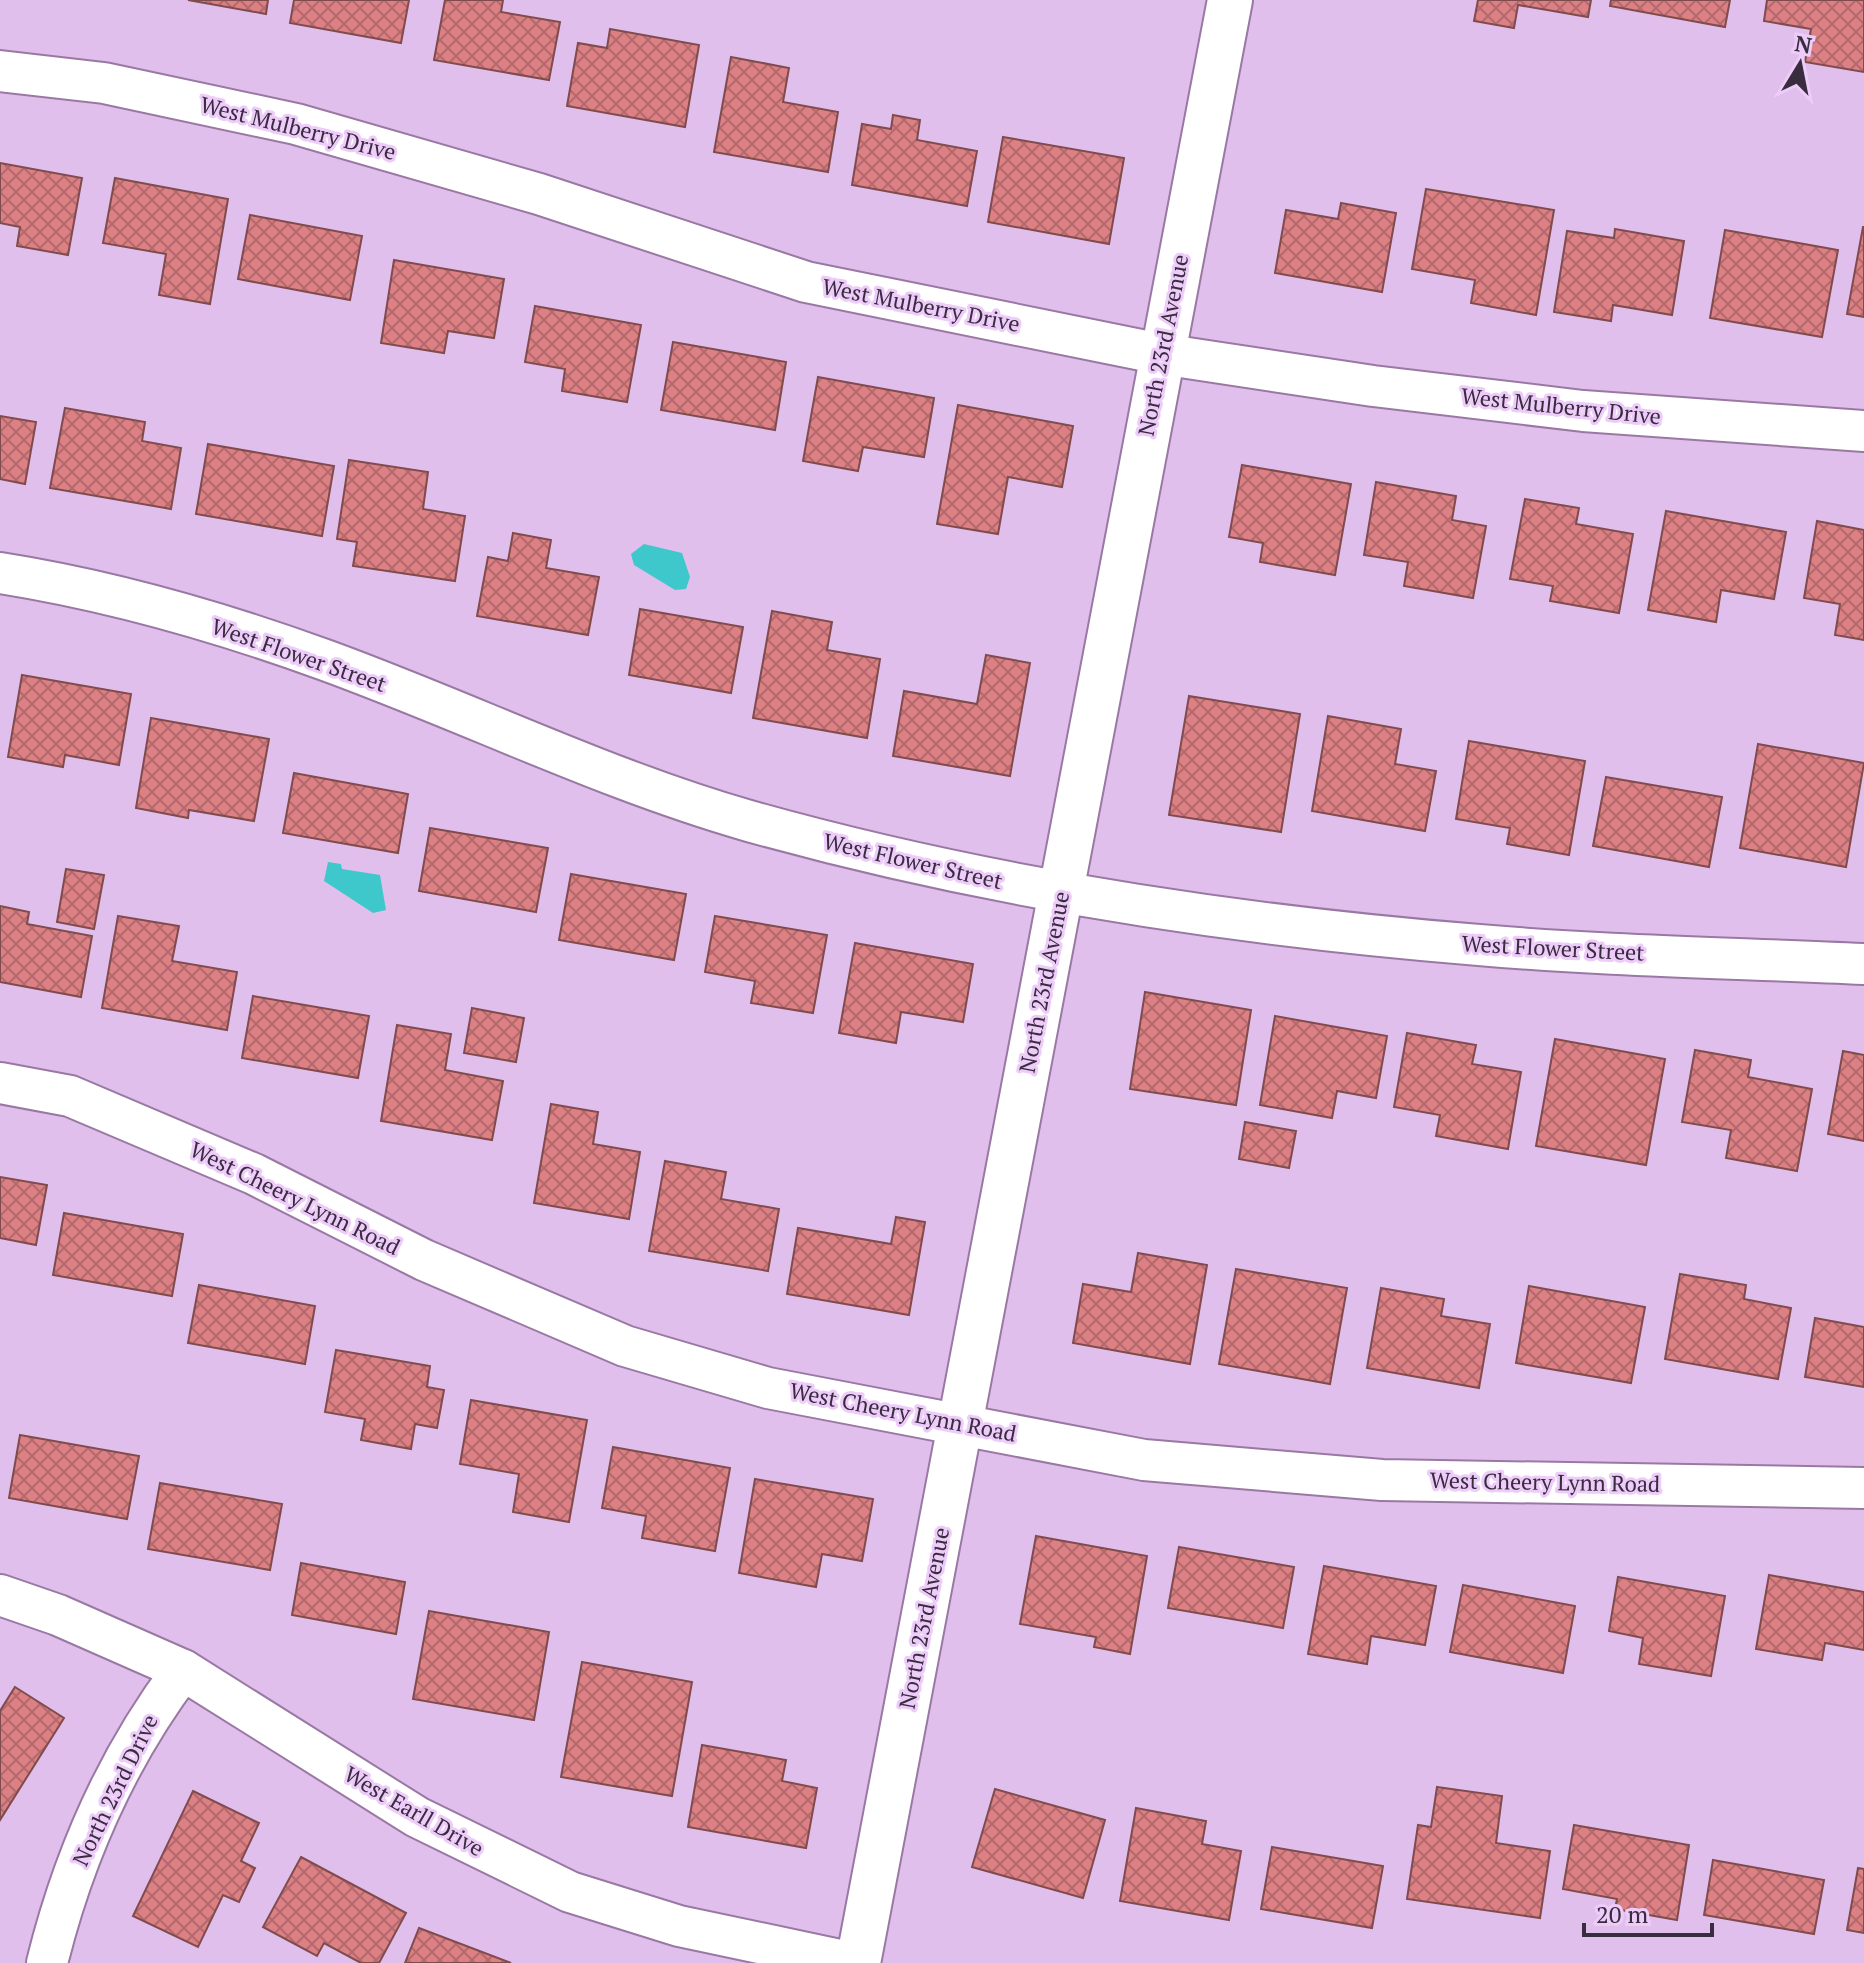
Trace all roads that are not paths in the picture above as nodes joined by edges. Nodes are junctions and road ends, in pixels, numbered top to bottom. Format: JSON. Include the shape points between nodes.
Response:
{"nodes":[{"id":1,"x":1230,"y":0,"type":"edge"},
{"id":2,"x":0,"y":71,"type":"edge"},
{"id":3,"x":1161,"y":354,"type":"junction"},
{"id":4,"x":1864,"y":431,"type":"edge"},
{"id":5,"x":0,"y":573,"type":"edge"},
{"id":6,"x":1062,"y":894,"type":"junction"},
{"id":7,"x":1864,"y":964,"type":"edge"},
{"id":8,"x":0,"y":1083,"type":"edge"},
{"id":9,"x":960,"y":1424,"type":"junction"},
{"id":10,"x":1864,"y":1488,"type":"edge"},
{"id":11,"x":0,"y":1595,"type":"edge"},
{"id":12,"x":183,"y":1670,"type":"junction"},
{"id":13,"x":47,"y":1963,"type":"edge"},
{"id":14,"x":856,"y":1963,"type":"edge"}],
"edges":[{"from":1,"to":3,"type":"street","name":"North 23rd Avenue"},
{"from":2,"to":3,"type":"street","name":"West Mulberry Drive","via":[[104,83],[296,124],[539,194],[806,282]]},
{"from":3,"to":4,"type":"street","name":"West Mulberry Drive","via":[[1583,411]]},
{"from":3,"to":6,"type":"street","name":"North 23rd Avenue"},
{"from":5,"to":6,"type":"street","name":"West Flower Street","via":[[227,627],[328,661],[615,778],[744,819],[886,857]]},
{"from":6,"to":7,"type":"street","name":"West Flower Street","via":[[1142,908],[1480,945]]},
{"from":6,"to":9,"type":"street","name":"North 23rd Avenue"},
{"from":8,"to":9,"type":"street","name":"West Cheery Lynn Road","via":[[70,1096],[254,1174],[424,1260],[625,1346],[768,1388]]},
{"from":9,"to":10,"type":"street","name":"West Cheery Lynn Road","via":[[1144,1460],[1382,1480]]},
{"from":9,"to":14,"type":"street","name":"North 23rd Avenue"},
{"from":11,"to":12,"type":"street","name":"West Earll Drive"},
{"from":12,"to":13,"type":"street","name":"North 23rd Drive","via":[[153,1709],[101,1808],[61,1906]]},
{"from":12,"to":14,"type":"street","name":"West Earll Drive","via":[[417,1817],[570,1892],[679,1926]]}]}
